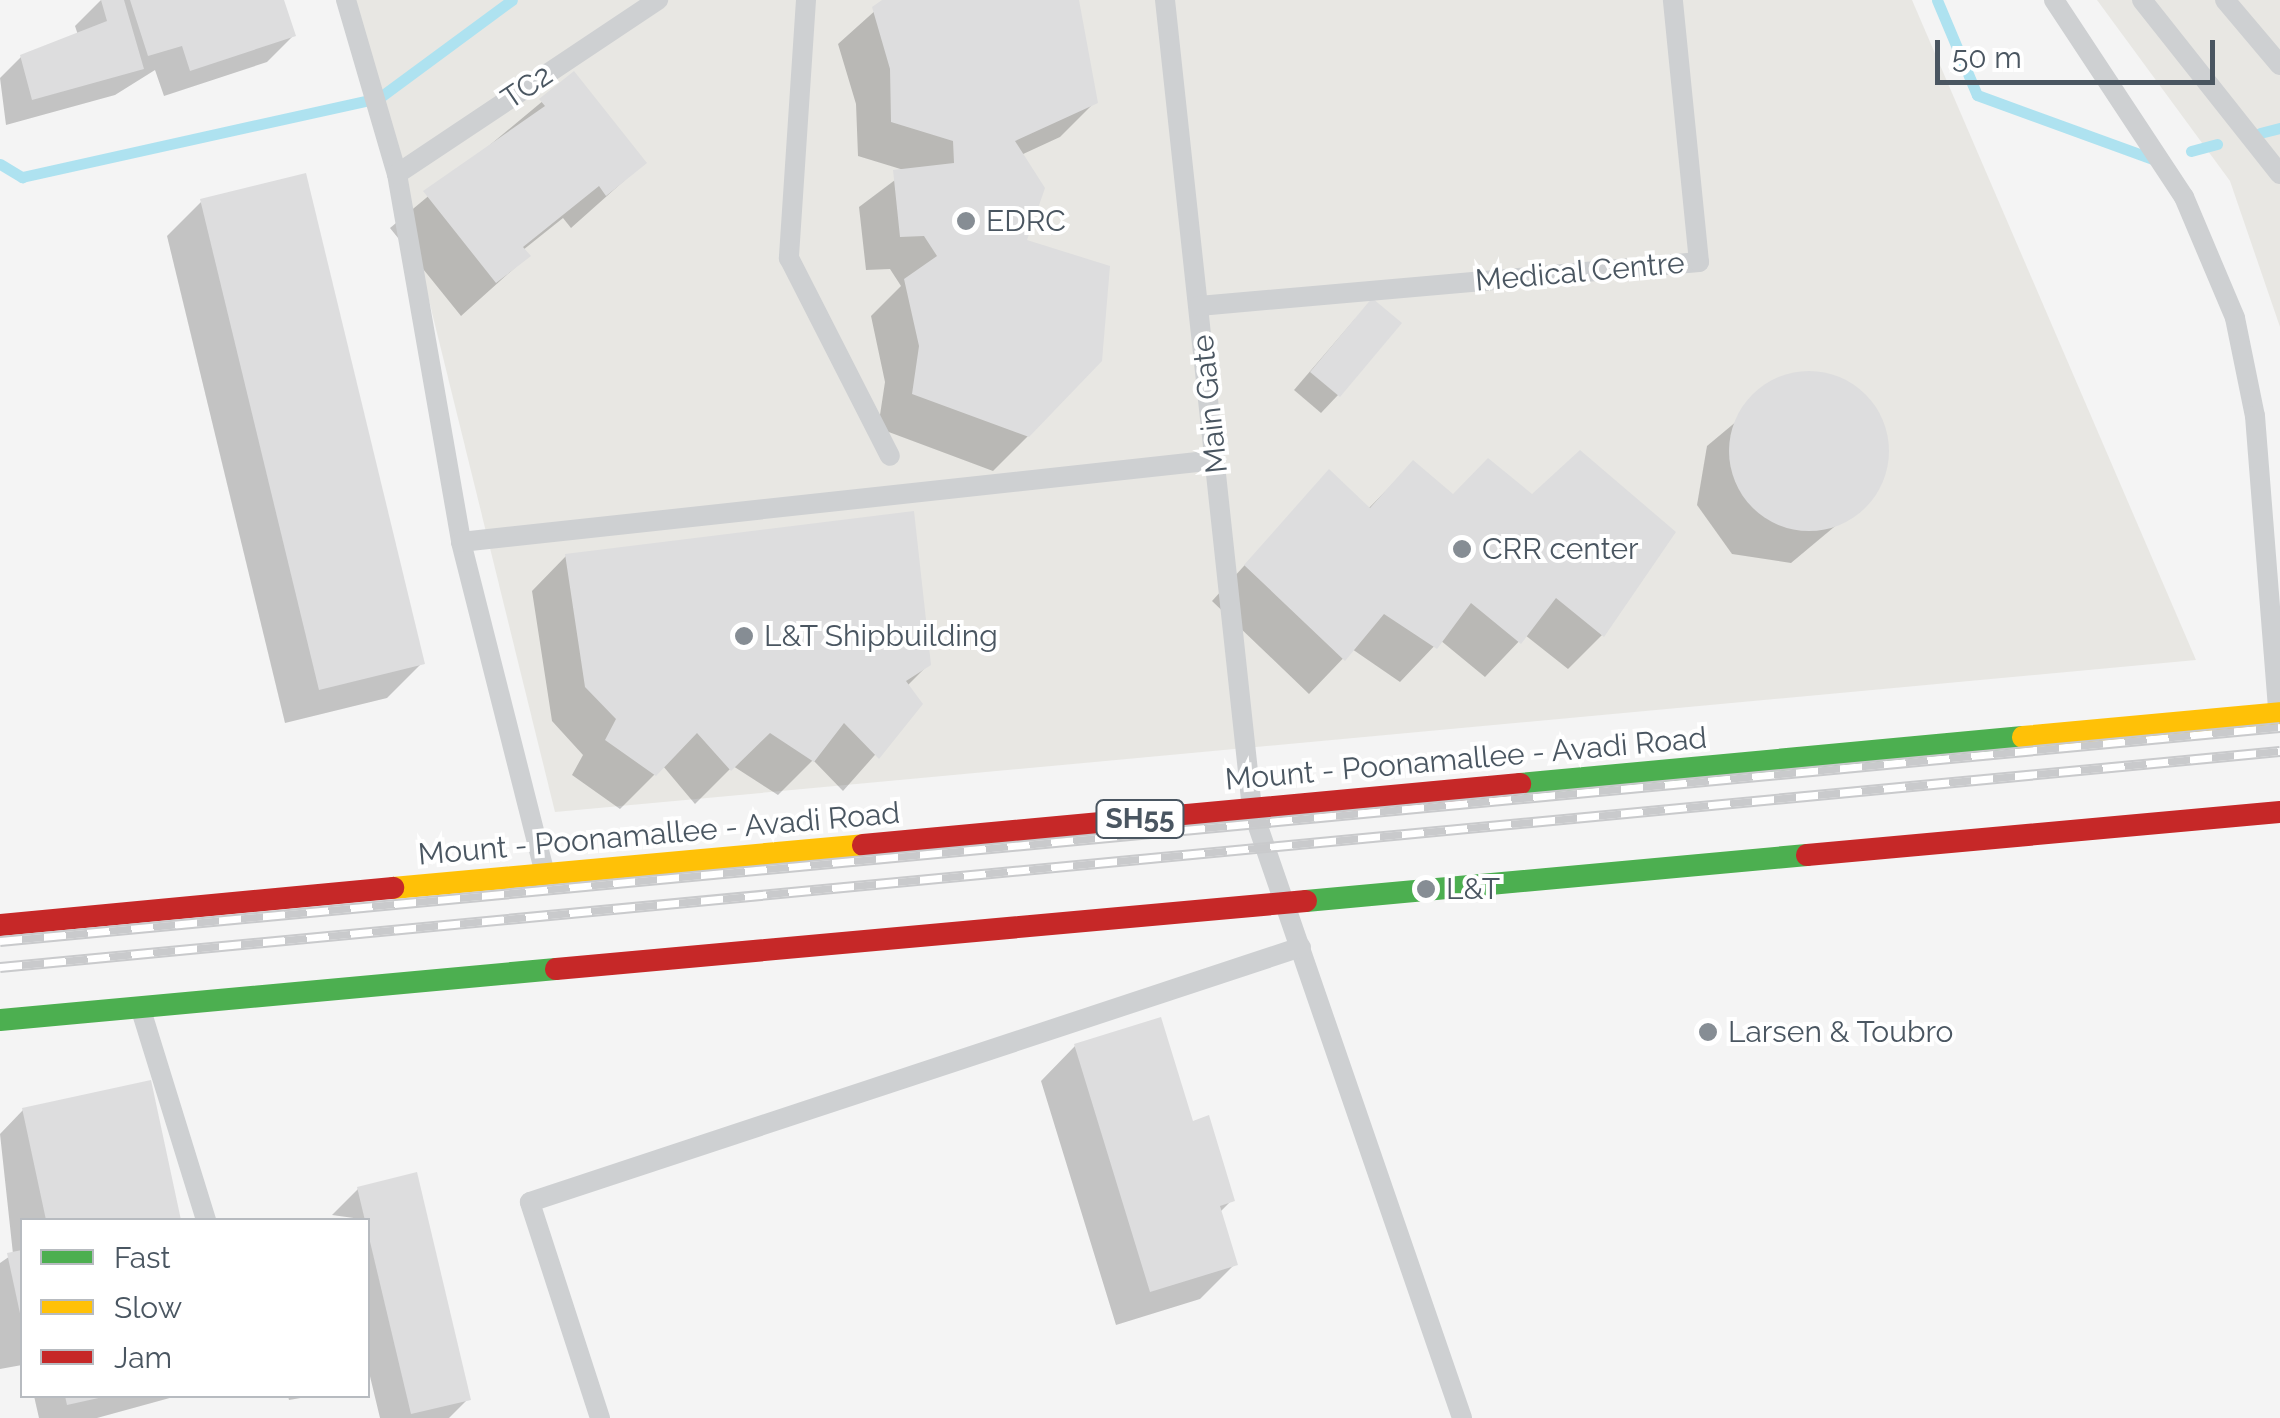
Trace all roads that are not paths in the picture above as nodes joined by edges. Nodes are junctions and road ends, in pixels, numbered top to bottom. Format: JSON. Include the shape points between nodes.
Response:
{"nodes":[{"id":1,"x":346,"y":0,"type":"edge"},
{"id":2,"x":658,"y":0,"type":"edge"},
{"id":3,"x":806,"y":0,"type":"edge"},
{"id":4,"x":1165,"y":0,"type":"edge"},
{"id":5,"x":1673,"y":0,"type":"edge"},
{"id":6,"x":2054,"y":0,"type":"edge"},
{"id":7,"x":2142,"y":0,"type":"edge"},
{"id":8,"x":2225,"y":0,"type":"edge"},
{"id":9,"x":2280,"y":65,"type":"edge"},
{"id":10,"x":397,"y":174,"type":"junction"},
{"id":11,"x":2280,"y":174,"type":"edge"},
{"id":12,"x":1199,"y":306,"type":"junction"},
{"id":13,"x":890,"y":456,"type":"dead end"},
{"id":14,"x":1216,"y":460,"type":"junction"},
{"id":15,"x":460,"y":542,"type":"junction"},
{"id":16,"x":2279,"y":713,"type":"edge"},
{"id":17,"x":1252,"y":809,"type":"junction"},
{"id":18,"x":2280,"y":812,"type":"edge"},
{"id":19,"x":545,"y":874,"type":"junction"},
{"id":20,"x":1288,"y":908,"type":"junction"},
{"id":21,"x":0,"y":924,"type":"edge"},
{"id":22,"x":1302,"y":947,"type":"junction"},
{"id":23,"x":140,"y":1008,"type":"junction"},
{"id":24,"x":0,"y":1020,"type":"edge"},
{"id":25,"x":205,"y":1218,"type":"edge"},
{"id":26,"x":600,"y":1418,"type":"edge"},
{"id":27,"x":1462,"y":1418,"type":"edge"}],
"edges":[{"from":1,"to":10,"type":"lane"},
{"from":2,"to":10,"type":"lane","name":"TC2"},
{"from":3,"to":13,"type":"lane","via":[[789,258]]},
{"from":4,"to":12,"type":"lane","name":"Main Gate"},
{"from":5,"to":12,"type":"lane","name":"Medical Centre","via":[[1699,262]]},
{"from":6,"to":16,"type":"lane","via":[[2184,198],[2235,318],[2255,416]]},
{"from":7,"to":11,"type":"lane"},
{"from":8,"to":9,"type":"lane"},
{"from":10,"to":15,"type":"lane"},
{"from":12,"to":14,"type":"lane","name":"Main Gate"},
{"from":14,"to":15,"type":"lane"},
{"from":14,"to":17,"type":"lane","name":"Main Gate"},
{"from":15,"to":19,"type":"lane"},
{"from":16,"to":17,"type":"main road","name":"Mount - Poonamallee - Avadi Road","number":"SH55"},
{"from":17,"to":19,"type":"main road","name":"Mount - Poonamallee - Avadi Road","number":"SH55"},
{"from":17,"to":20,"type":"lane","name":"Main Gate"},
{"from":18,"to":20,"type":"main road"},
{"from":19,"to":21,"type":"main road","name":"Mount - Poonamallee - Avadi Road","number":"SH55"},
{"from":20,"to":22,"type":"lane","name":"Main Gate"},
{"from":20,"to":23,"type":"main road"},
{"from":22,"to":26,"type":"lane","via":[[530,1202]]},
{"from":22,"to":27,"type":"lane","name":"Main Gate"},
{"from":23,"to":24,"type":"main road"},
{"from":23,"to":25,"type":"lane"}]}
